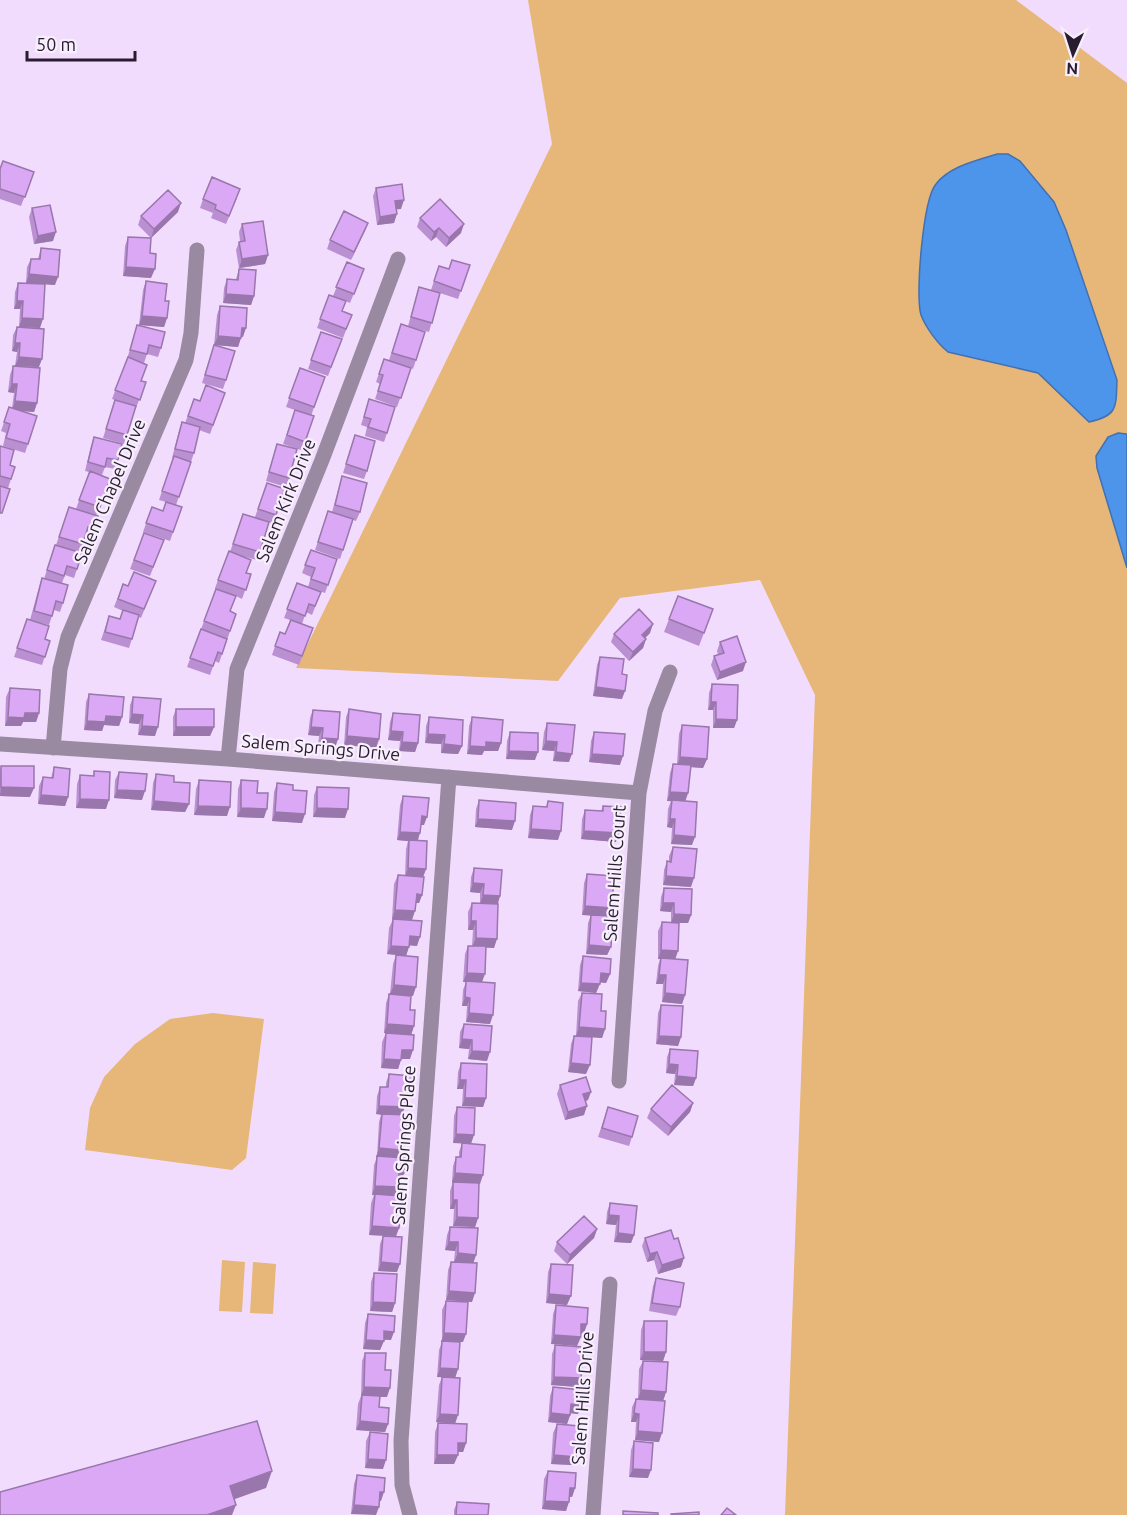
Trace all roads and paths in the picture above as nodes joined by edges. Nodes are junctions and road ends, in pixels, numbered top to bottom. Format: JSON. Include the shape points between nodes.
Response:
{"nodes":[{"id":1,"x":197,"y":250,"type":"dead end"},
{"id":2,"x":398,"y":259,"type":"dead end"},
{"id":3,"x":670,"y":672,"type":"dead end"},
{"id":4,"x":0,"y":744,"type":"edge"},
{"id":5,"x":53,"y":748,"type":"junction"},
{"id":6,"x":228,"y":759,"type":"junction"},
{"id":7,"x":449,"y":777,"type":"junction"},
{"id":8,"x":639,"y":793,"type":"junction"},
{"id":9,"x":619,"y":1081,"type":"dead end"},
{"id":10,"x":610,"y":1284,"type":"dead end"},
{"id":11,"x":410,"y":1515,"type":"edge"},
{"id":12,"x":593,"y":1515,"type":"edge"}],
"edges":[{"from":1,"to":5,"type":"street","name":"Salem Chapel Drive","via":[[186,360],[68,637],[60,669]]},
{"from":2,"to":6,"type":"street","name":"Salem Kirk Drive","via":[[237,669]]},
{"from":3,"to":8,"type":"street","name":"Salem Hills Court","via":[[655,711]]},
{"from":4,"to":5,"type":"street","name":"Salem Springs Drive"},
{"from":5,"to":6,"type":"street","name":"Salem Springs Drive"},
{"from":6,"to":7,"type":"street","name":"Salem Springs Drive"},
{"from":7,"to":8,"type":"street","name":"Salem Springs Drive"},
{"from":7,"to":11,"type":"street","name":"Salem Springs Place","via":[[401,1441],[402,1485]]},
{"from":8,"to":9,"type":"street","name":"Salem Hills Court"},
{"from":10,"to":12,"type":"street","name":"Salem Hills Drive"}]}
